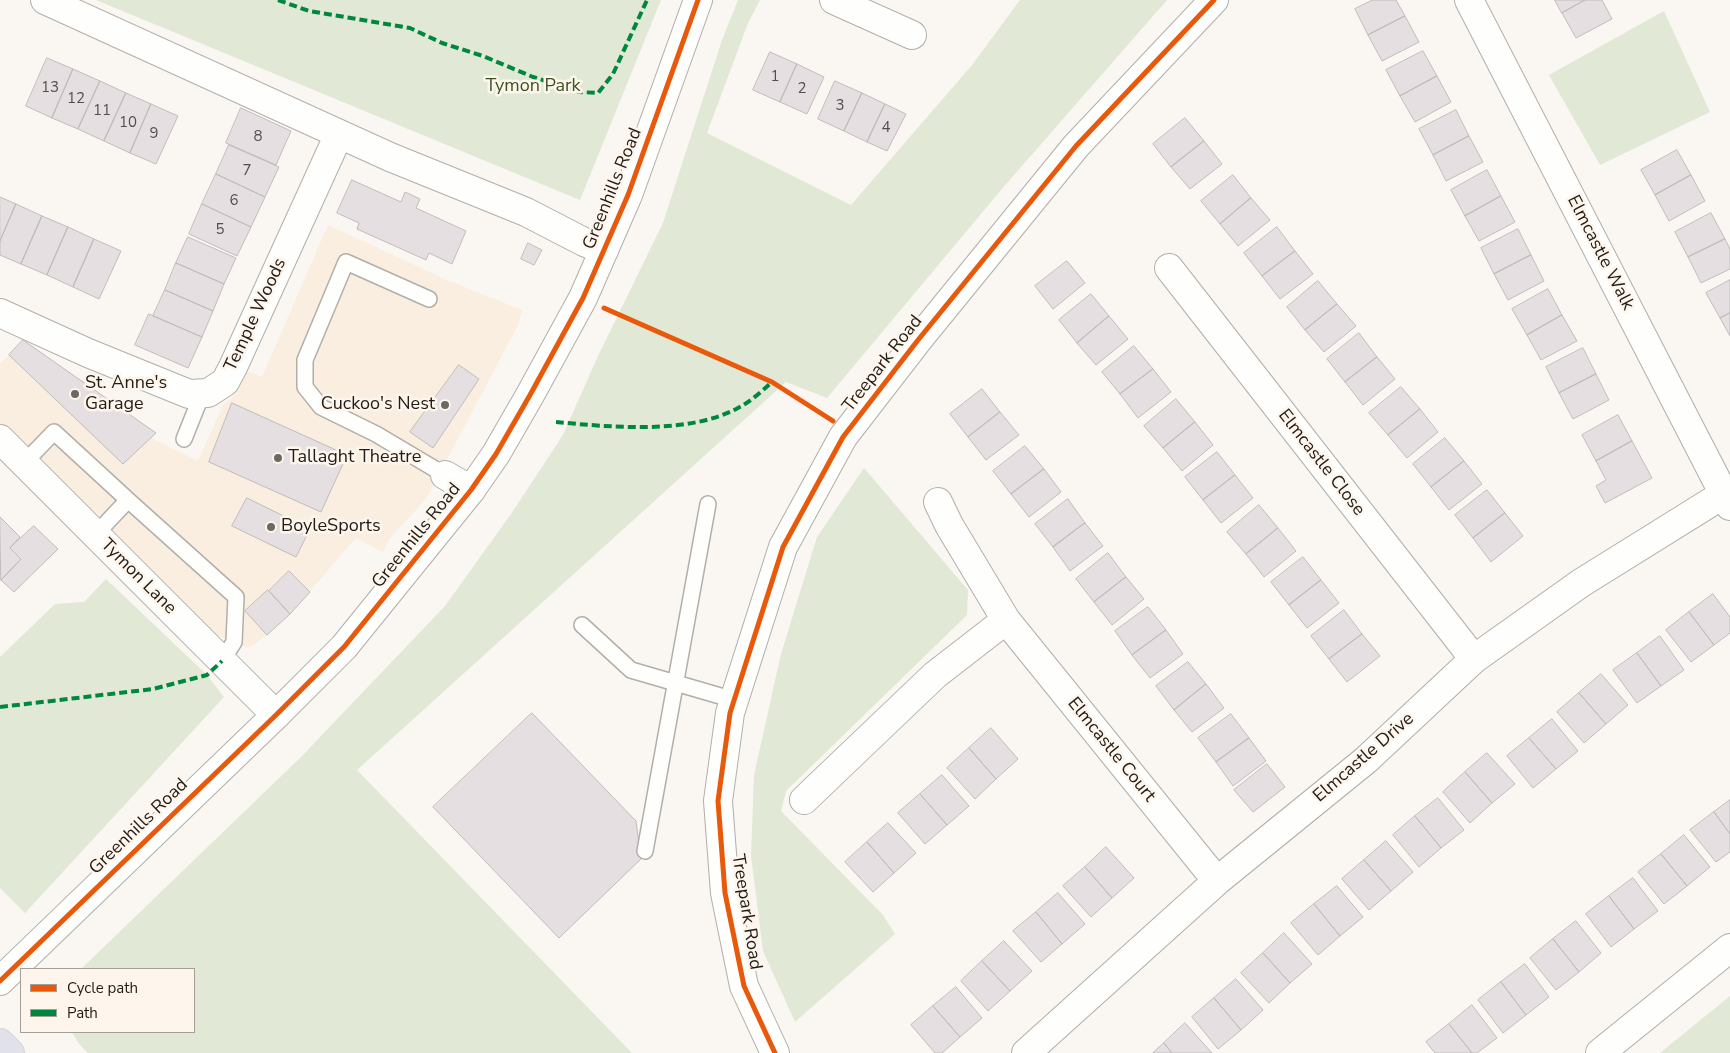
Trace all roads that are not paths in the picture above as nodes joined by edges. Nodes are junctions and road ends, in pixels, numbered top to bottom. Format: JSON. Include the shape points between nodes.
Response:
{"nodes":[{"id":1,"x":45,"y":0,"type":"edge"},
{"id":2,"x":698,"y":0,"type":"edge"},
{"id":3,"x":834,"y":0,"type":"edge"},
{"id":4,"x":1214,"y":0,"type":"edge"},
{"id":5,"x":1469,"y":0,"type":"edge"},
{"id":6,"x":912,"y":35,"type":"dead end"},
{"id":7,"x":339,"y":134,"type":"junction"},
{"id":8,"x":604,"y":250,"type":"junction"},
{"id":9,"x":1168,"y":268,"type":"dead end"},
{"id":10,"x":429,"y":298,"type":"dead end"},
{"id":11,"x":0,"y":313,"type":"edge"},
{"id":12,"x":202,"y":394,"type":"junction"},
{"id":13,"x":0,"y":439,"type":"edge"},
{"id":14,"x":184,"y":439,"type":"dead end"},
{"id":15,"x":24,"y":464,"type":"junction"},
{"id":16,"x":445,"y":475,"type":"joint"},
{"id":17,"x":471,"y":490,"type":"junction"},
{"id":18,"x":128,"y":500,"type":"junction"},
{"id":19,"x":1727,"y":500,"type":"edge"},
{"id":20,"x":938,"y":502,"type":"dead end"},
{"id":21,"x":708,"y":504,"type":"dead end"},
{"id":22,"x":95,"y":534,"type":"junction"},
{"id":23,"x":1006,"y":620,"type":"junction"},
{"id":24,"x":582,"y":625,"type":"dead end"},
{"id":25,"x":1474,"y":658,"type":"junction"},
{"id":26,"x":222,"y":661,"type":"junction"},
{"id":27,"x":675,"y":683,"type":"junction"},
{"id":28,"x":734,"y":700,"type":"junction"},
{"id":29,"x":276,"y":715,"type":"junction"},
{"id":30,"x":804,"y":800,"type":"dead end"},
{"id":31,"x":645,"y":851,"type":"dead end"},
{"id":32,"x":1217,"y":881,"type":"junction"},
{"id":33,"x":1730,"y":948,"type":"edge"},
{"id":34,"x":0,"y":981,"type":"edge"},
{"id":35,"x":0,"y":1043,"type":"edge"},
{"id":36,"x":10,"y":1053,"type":"edge"},
{"id":37,"x":775,"y":1053,"type":"edge"},
{"id":38,"x":1026,"y":1053,"type":"edge"},
{"id":39,"x":1600,"y":1053,"type":"edge"}],
"edges":[{"from":1,"to":7,"type":"street"},
{"from":2,"to":8,"type":"street","name":"Greenhills Road","via":[[628,195]]},
{"from":3,"to":6,"type":"street"},
{"from":4,"to":28,"type":"street","name":"Treepark Road","via":[[1076,146],[843,437],[783,547]]},
{"from":5,"to":19,"type":"street","name":"Elmcastle Walk"},
{"from":7,"to":8,"type":"street","via":[[526,212]]},
{"from":7,"to":12,"type":"street","name":"Temple Woods","via":[[229,375],[225,382]]},
{"from":8,"to":17,"type":"street","name":"Greenhills Road","via":[[562,338],[496,454]]},
{"from":9,"to":25,"type":"street","name":"Elmcastle Close"},
{"from":10,"to":16,"type":"lane","via":[[346,262],[305,360],[305,387],[321,407],[376,434]]},
{"from":11,"to":12,"type":"street","via":[[189,394]]},
{"from":12,"to":14,"type":"lane"},
{"from":13,"to":15,"type":"street","name":"Tymon Lane"},
{"from":15,"to":18,"type":"lane","via":[[54,432]]},
{"from":15,"to":22,"type":"street","name":"Tymon Lane"},
{"from":16,"to":17,"type":"street"},
{"from":17,"to":29,"type":"street","name":"Greenhills Road","via":[[344,647]]},
{"from":18,"to":22,"type":"lane"},
{"from":18,"to":26,"type":"lane","via":[[236,597],[234,642]]},
{"from":19,"to":25,"type":"street","name":"Elmcastle Drive","via":[[1581,583]]},
{"from":20,"to":23,"type":"street","name":"Elmcastle Court"},
{"from":21,"to":27,"type":"lane"},
{"from":22,"to":26,"type":"street","name":"Tymon Lane"},
{"from":23,"to":30,"type":"street","via":[[935,675]]},
{"from":23,"to":32,"type":"street","name":"Elmcastle Court"},
{"from":24,"to":27,"type":"lane","via":[[631,670]]},
{"from":25,"to":32,"type":"street","name":"Elmcastle Drive","via":[[1366,760]]},
{"from":26,"to":29,"type":"street","name":"Tymon Lane"},
{"from":27,"to":28,"type":"lane"},
{"from":27,"to":31,"type":"lane"},
{"from":28,"to":37,"type":"street","name":"Treepark Road","via":[[718,801],[725,893],[744,986]]},
{"from":29,"to":34,"type":"street","name":"Greenhills Road"},
{"from":32,"to":38,"type":"street","name":"Elmcastle Drive"},
{"from":33,"to":39,"type":"street"},
{"from":35,"to":36,"type":"highway"}]}
